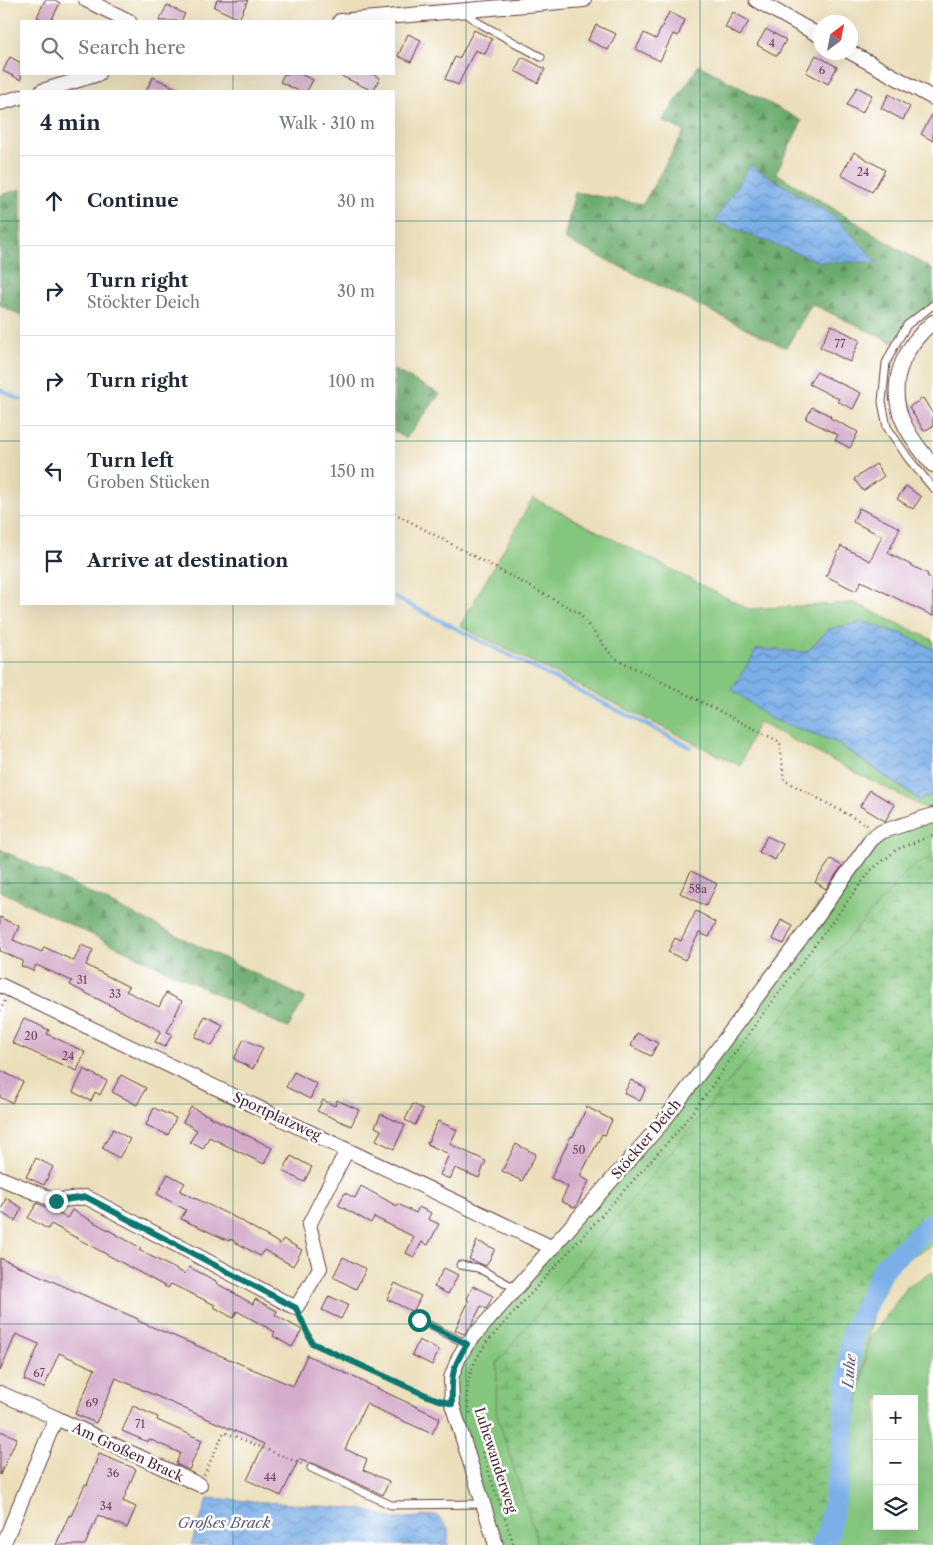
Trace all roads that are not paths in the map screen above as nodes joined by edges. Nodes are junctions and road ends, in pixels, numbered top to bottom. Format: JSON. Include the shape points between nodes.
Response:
{"nodes":[{"id":1,"x":86,"y":0,"type":"edge"},
{"id":2,"x":584,"y":0,"type":"edge"},
{"id":3,"x":756,"y":0,"type":"edge"},
{"id":4,"x":462,"y":11,"type":"junction"},
{"id":5,"x":127,"y":20,"type":"edge"},
{"id":6,"x":352,"y":20,"type":"edge"},
{"id":7,"x":813,"y":32,"type":"edge"},
{"id":8,"x":858,"y":56,"type":"edge"},
{"id":9,"x":541,"y":57,"type":"dead end"},
{"id":10,"x":95,"y":75,"type":"edge"},
{"id":11,"x":45,"y":90,"type":"edge"},
{"id":12,"x":20,"y":97,"type":"edge"},
{"id":13,"x":933,"y":98,"type":"edge"},
{"id":14,"x":0,"y":103,"type":"edge"},
{"id":15,"x":933,"y":305,"type":"edge"},
{"id":16,"x":933,"y":322,"type":"edge"},
{"id":17,"x":933,"y":465,"type":"edge"},
{"id":18,"x":933,"y":488,"type":"edge"},
{"id":19,"x":933,"y":815,"type":"edge"},
{"id":20,"x":0,"y":985,"type":"edge"},
{"id":21,"x":347,"y":1150,"type":"junction"},
{"id":22,"x":0,"y":1178,"type":"edge"},
{"id":23,"x":553,"y":1248,"type":"junction"},
{"id":24,"x":460,"y":1265,"type":"dead end"},
{"id":25,"x":517,"y":1288,"type":"junction"},
{"id":26,"x":419,"y":1320,"type":"dead end"},
{"id":27,"x":467,"y":1344,"type":"junction"},
{"id":28,"x":0,"y":1393,"type":"edge"},
{"id":29,"x":56,"y":1418,"type":"junction"},
{"id":30,"x":311,"y":1468,"type":"road end"},
{"id":31,"x":200,"y":1485,"type":"road end"},
{"id":32,"x":483,"y":1504,"type":"junction"},
{"id":33,"x":3,"y":1545,"type":"edge"},
{"id":34,"x":496,"y":1545,"type":"edge"}],
"edges":[{"from":1,"to":5,"type":"street"},
{"from":2,"to":4,"type":"street"},
{"from":3,"to":7,"type":"street"},
{"from":4,"to":6,"type":"street"},
{"from":4,"to":9,"type":"lane"},
{"from":8,"to":13,"type":"street"},
{"from":10,"to":11,"type":"street"},
{"from":12,"to":14,"type":"street"},
{"from":15,"to":18,"type":"lane","via":[[907,324],[895,345],[886,363],[882,402],[887,426]]},
{"from":16,"to":17,"type":"street","via":[[908,349],[899,368],[897,395],[903,422]]},
{"from":19,"to":23,"type":"street","name":"Stöckter Deich","via":[[881,832],[871,840],[662,1123]]},
{"from":20,"to":21,"type":"street","name":"Sportplatzweg"},
{"from":21,"to":22,"type":"street","via":[[309,1225],[320,1268],[296,1308],[86,1197],[56,1201]]},
{"from":21,"to":23,"type":"street","name":"Sportplatzweg"},
{"from":23,"to":25,"type":"street","name":"Stöckter Deich"},
{"from":24,"to":25,"type":"lane","via":[[478,1268]]},
{"from":25,"to":27,"type":"street","name":"Stöckter Deich"},
{"from":26,"to":27,"type":"lane"},
{"from":27,"to":32,"type":"street","name":"Stöckter Deich","via":[[458,1357],[451,1378],[452,1404]]},
{"from":28,"to":29,"type":"street","name":"Am Großen Brack"},
{"from":29,"to":31,"type":"street","name":"Am Großen Brack"},
{"from":29,"to":33,"type":"street","name":"Am Großen Brack"},
{"from":30,"to":32,"type":"lane","via":[[391,1506]]},
{"from":32,"to":34,"type":"street","name":"Stöckter Deich"}]}
